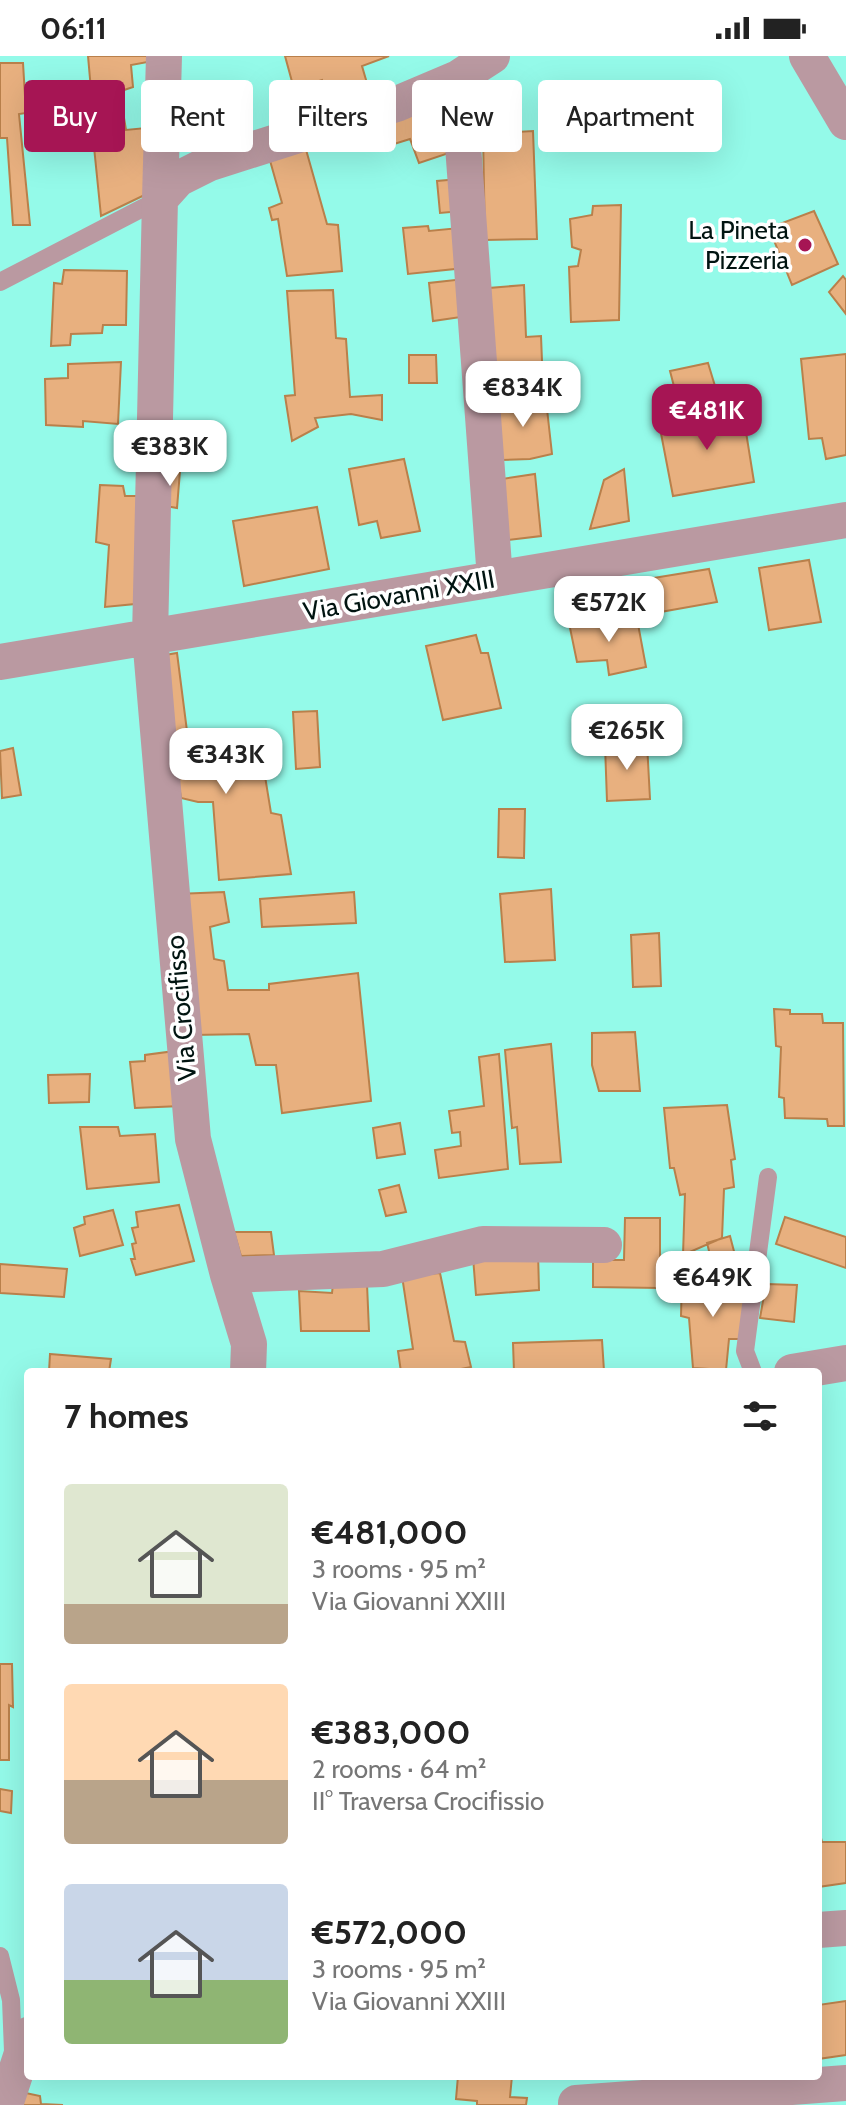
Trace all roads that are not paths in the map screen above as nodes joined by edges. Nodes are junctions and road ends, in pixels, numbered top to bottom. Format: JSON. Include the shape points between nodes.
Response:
{"nodes":[{"id":1,"x":164,"y":56,"type":"edge"},
{"id":2,"x":492,"y":56,"type":"edge"},
{"id":3,"x":813,"y":60,"type":"edge"},
{"id":4,"x":458,"y":78,"type":"junction"},
{"id":5,"x":846,"y":122,"type":"edge"},
{"id":6,"x":160,"y":199,"type":"junction"},
{"id":7,"x":0,"y":282,"type":"edge"},
{"id":8,"x":846,"y":520,"type":"edge"},
{"id":9,"x":495,"y":579,"type":"junction"},
{"id":10,"x":150,"y":637,"type":"junction"},
{"id":11,"x":0,"y":662,"type":"edge"},
{"id":12,"x":768,"y":1177,"type":"dead end"},
{"id":13,"x":604,"y":1245,"type":"dead end"},
{"id":14,"x":228,"y":1275,"type":"junction"},
{"id":15,"x":846,"y":1363,"type":"edge"},
{"id":16,"x":248,"y":1368,"type":"edge"},
{"id":17,"x":751,"y":1368,"type":"edge"},
{"id":18,"x":816,"y":1368,"type":"edge"},
{"id":19,"x":846,"y":1928,"type":"edge"},
{"id":20,"x":822,"y":1930,"type":"edge"},
{"id":21,"x":0,"y":1956,"type":"edge"},
{"id":22,"x":24,"y":2047,"type":"edge"},
{"id":23,"x":846,"y":2083,"type":"edge"},
{"id":24,"x":9,"y":2091,"type":"edge"},
{"id":25,"x":575,"y":2095,"type":"edge"}],
"edges":[{"from":1,"to":6,"type":"street","name":"Via Crocifisso"},
{"from":2,"to":4,"type":"street"},
{"from":3,"to":5,"type":"street"},
{"from":4,"to":6,"type":"street","via":[[344,123],[210,163],[178,179]]},
{"from":4,"to":9,"type":"street"},
{"from":6,"to":7,"type":"lane"},
{"from":6,"to":10,"type":"street","name":"Via Crocifisso"},
{"from":8,"to":9,"type":"street","name":"Via Giovanni XXIII"},
{"from":9,"to":10,"type":"street","name":"Via Giovanni XXIII"},
{"from":10,"to":11,"type":"street","name":"Via Giovanni XXIII"},
{"from":10,"to":14,"type":"street","name":"Via Crocifisso","via":[[193,1139]]},
{"from":12,"to":17,"type":"lane","via":[[745,1351]]},
{"from":13,"to":14,"type":"street","via":[[483,1244],[383,1269]]},
{"from":14,"to":16,"type":"street","name":"Via Crocifisso","via":[[249,1344]]},
{"from":15,"to":18,"type":"street"},
{"from":19,"to":20,"type":"street"},
{"from":21,"to":24,"type":"lane","via":[[11,2000]]},
{"from":22,"to":24,"type":"street"},
{"from":23,"to":25,"type":"street"}]}
